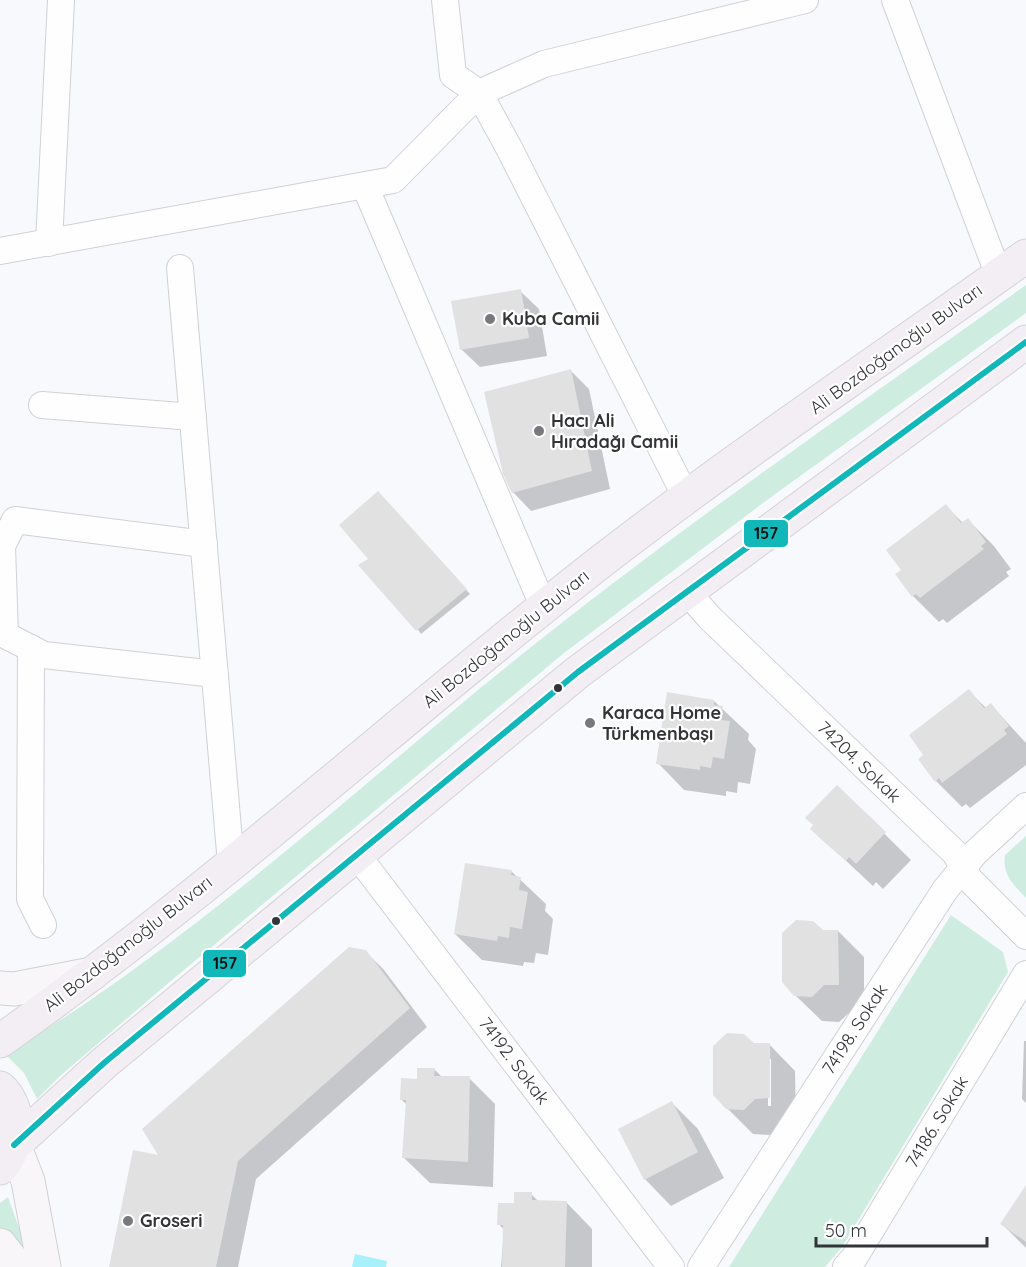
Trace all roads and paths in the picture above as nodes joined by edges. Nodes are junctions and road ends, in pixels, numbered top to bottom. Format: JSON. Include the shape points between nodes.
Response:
{"nodes":[{"id":1,"x":61,"y":0,"type":"edge"},
{"id":2,"x":445,"y":0,"type":"edge"},
{"id":3,"x":805,"y":0,"type":"edge"},
{"id":4,"x":895,"y":0,"type":"edge"},
{"id":5,"x":479,"y":93,"type":"junction"},
{"id":6,"x":365,"y":186,"type":"junction"},
{"id":7,"x":49,"y":243,"type":"junction"},
{"id":8,"x":0,"y":249,"type":"edge"},
{"id":9,"x":1026,"y":256,"type":"edge"},
{"id":10,"x":180,"y":268,"type":"dead end"},
{"id":11,"x":999,"y":276,"type":"junction"},
{"id":12,"x":1026,"y":342,"type":"edge"},
{"id":13,"x":42,"y":405,"type":"dead end"},
{"id":14,"x":193,"y":417,"type":"junction"},
{"id":15,"x":687,"y":499,"type":"junction"},
{"id":16,"x":204,"y":544,"type":"junction"},
{"id":17,"x":687,"y":592,"type":"junction"},
{"id":18,"x":544,"y":608,"type":"junction"},
{"id":19,"x":31,"y":648,"type":"junction"},
{"id":20,"x":215,"y":674,"type":"junction"},
{"id":21,"x":1026,"y":806,"type":"edge"},
{"id":22,"x":357,"y":855,"type":"junction"},
{"id":23,"x":231,"y":864,"type":"junction"},
{"id":24,"x":962,"y":866,"type":"junction"},
{"id":25,"x":43,"y":925,"type":"dead end"},
{"id":26,"x":1026,"y":936,"type":"edge"},
{"id":27,"x":92,"y":974,"type":"junction"},
{"id":28,"x":1026,"y":974,"type":"edge"},
{"id":29,"x":0,"y":988,"type":"edge"},
{"id":30,"x":0,"y":1041,"type":"edge"},
{"id":31,"x":0,"y":1088,"type":"edge"},
{"id":32,"x":7,"y":1157,"type":"edge"},
{"id":33,"x":0,"y":1245,"type":"edge"},
{"id":34,"x":17,"y":1267,"type":"edge"},
{"id":35,"x":44,"y":1267,"type":"edge"},
{"id":36,"x":671,"y":1267,"type":"edge"},
{"id":37,"x":701,"y":1267,"type":"edge"},
{"id":38,"x":846,"y":1267,"type":"edge"}],
"edges":[{"from":1,"to":7,"type":"street"},
{"from":2,"to":5,"type":"street","via":[[453,75]]},
{"from":3,"to":5,"type":"street","via":[[544,64]]},
{"from":4,"to":11,"type":"street"},
{"from":5,"to":6,"type":"street","via":[[393,180]]},
{"from":5,"to":15,"type":"street"},
{"from":6,"to":7,"type":"street"},
{"from":6,"to":18,"type":"street"},
{"from":7,"to":8,"type":"street"},
{"from":9,"to":11,"type":"main road","name":"Ali Bozdoğanoğlu Bulvarı"},
{"from":10,"to":14,"type":"street"},
{"from":11,"to":15,"type":"main road","name":"Ali Bozdoğanoğlu Bulvarı"},
{"from":12,"to":17,"type":"main road"},
{"from":13,"to":14,"type":"street"},
{"from":14,"to":16,"type":"street"},
{"from":15,"to":18,"type":"main road","name":"Ali Bozdoğanoğlu Bulvarı"},
{"from":16,"to":19,"type":"street","via":[[15,520],[2,546],[5,635]]},
{"from":16,"to":20,"type":"street"},
{"from":17,"to":22,"type":"main road","via":[[578,672]]},
{"from":17,"to":24,"type":"street","name":"74204. Sokak","via":[[955,853]]},
{"from":18,"to":23,"type":"main road","name":"Ali Bozdoğanoğlu Bulvarı"},
{"from":19,"to":20,"type":"street","via":[[44,655]]},
{"from":19,"to":25,"type":"street","via":[[30,898]]},
{"from":20,"to":23,"type":"street"},
{"from":21,"to":24,"type":"street","name":"74198. Sokak"},
{"from":22,"to":32,"type":"main road","via":[[104,1063]]},
{"from":22,"to":36,"type":"street","name":"74192. Sokak"},
{"from":23,"to":27,"type":"main road","name":"Ali Bozdoğanoğlu Bulvarı"},
{"from":24,"to":26,"type":"street","name":"74204. Sokak","via":[[970,880]]},
{"from":24,"to":37,"type":"street","name":"74198. Sokak"},
{"from":27,"to":29,"type":"main road","via":[[14,989]]},
{"from":27,"to":30,"type":"main road","name":"Ali Bozdoğanoğlu Bulvarı"},
{"from":28,"to":38,"type":"street","name":"74186. Sokak"},
{"from":31,"to":32,"type":"main road","via":[[13,1108],[16,1126]]},
{"from":32,"to":35,"type":"main road","via":[[28,1181]]},
{"from":33,"to":34,"type":"main road"}]}
